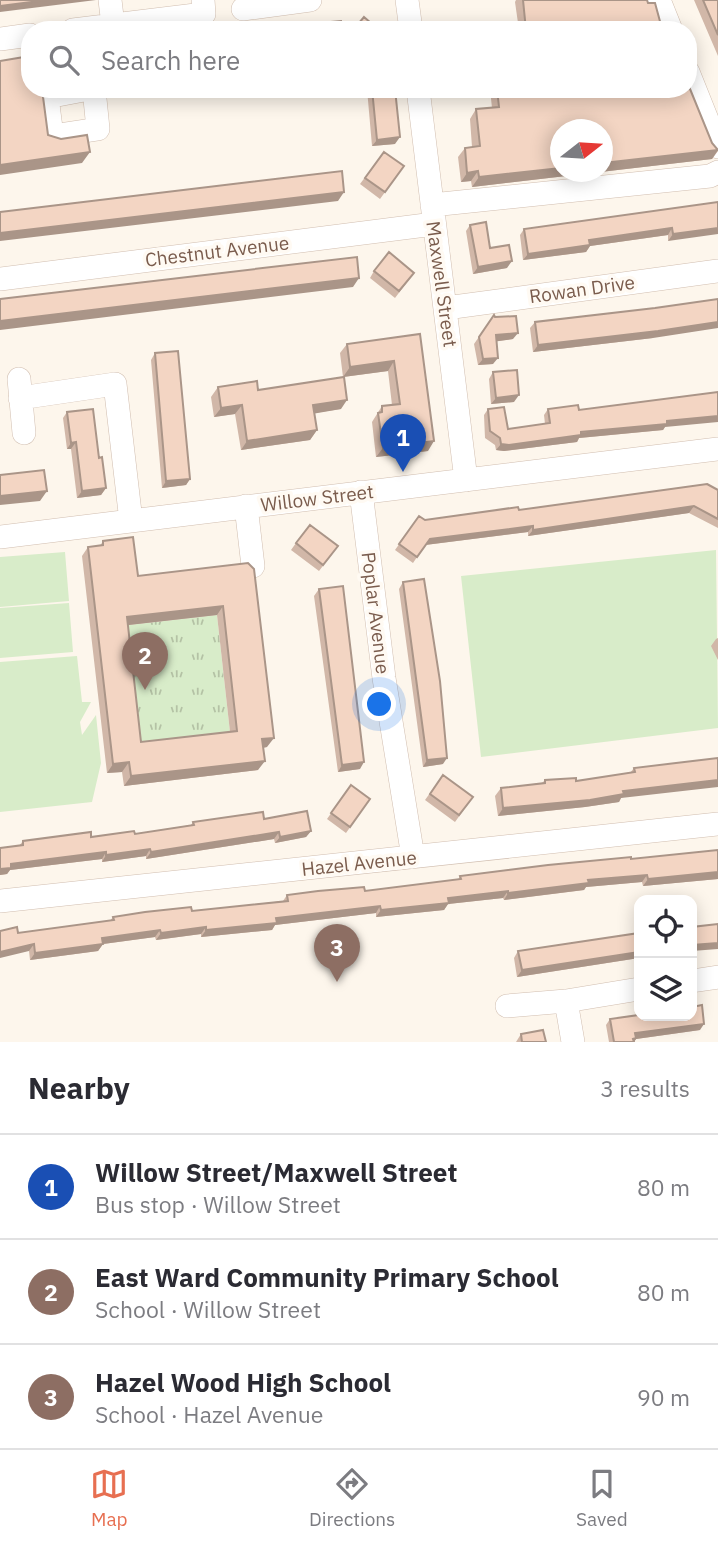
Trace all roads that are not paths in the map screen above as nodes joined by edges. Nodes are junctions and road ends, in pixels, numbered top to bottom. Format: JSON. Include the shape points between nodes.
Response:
{"nodes":[{"id":1,"x":110,"y":0,"type":"edge"},
{"id":2,"x":310,"y":0,"type":"edge"},
{"id":3,"x":407,"y":0,"type":"edge"},
{"id":4,"x":659,"y":0,"type":"edge"},
{"id":5,"x":204,"y":7,"type":"edge"},
{"id":6,"x":243,"y":9,"type":"dead end"},
{"id":7,"x":113,"y":21,"type":"edge"},
{"id":8,"x":133,"y":21,"type":"edge"},
{"id":9,"x":410,"y":21,"type":"edge"},
{"id":10,"x":667,"y":21,"type":"edge"},
{"id":11,"x":21,"y":36,"type":"edge"},
{"id":12,"x":0,"y":39,"type":"edge"},
{"id":13,"x":697,"y":94,"type":"edge"},
{"id":14,"x":47,"y":98,"type":"edge"},
{"id":15,"x":95,"y":98,"type":"edge"},
{"id":16,"x":419,"y":98,"type":"edge"},
{"id":17,"x":718,"y":147,"type":"edge"},
{"id":18,"x":718,"y":172,"type":"edge"},
{"id":19,"x":433,"y":215,"type":"junction"},
{"id":20,"x":718,"y":271,"type":"edge"},
{"id":21,"x":0,"y":279,"type":"edge"},
{"id":22,"x":446,"y":308,"type":"junction"},
{"id":23,"x":24,"y":433,"type":"dead end"},
{"id":24,"x":718,"y":449,"type":"edge"},
{"id":25,"x":466,"y":480,"type":"junction"},
{"id":26,"x":361,"y":492,"type":"junction"},
{"id":27,"x":246,"y":506,"type":"junction"},
{"id":28,"x":131,"y":521,"type":"junction"},
{"id":29,"x":0,"y":537,"type":"edge"},
{"id":30,"x":253,"y":566,"type":"edge"},
{"id":31,"x":718,"y":824,"type":"edge"},
{"id":32,"x":413,"y":857,"type":"junction"},
{"id":33,"x":0,"y":901,"type":"edge"},
{"id":34,"x":718,"y":977,"type":"edge"},
{"id":35,"x":697,"y":980,"type":"edge"},
{"id":36,"x":634,"y":990,"type":"edge"},
{"id":37,"x":566,"y":1001,"type":"junction"},
{"id":38,"x":507,"y":1006,"type":"dead end"},
{"id":39,"x":573,"y":1042,"type":"edge"}],
"edges":[{"from":1,"to":7,"type":"street"},
{"from":2,"to":6,"type":"street"},
{"from":3,"to":9,"type":"street"},
{"from":4,"to":10,"type":"street"},
{"from":5,"to":8,"type":"street"},
{"from":11,"to":12,"type":"street"},
{"from":13,"to":17,"type":"street"},
{"from":14,"to":15,"type":"street","via":[[52,136],[98,129]]},
{"from":16,"to":19,"type":"street","name":"Maxwell Street"},
{"from":18,"to":19,"type":"street","name":"Chestnut Avenue"},
{"from":19,"to":21,"type":"street","name":"Chestnut Avenue"},
{"from":19,"to":22,"type":"street","name":"Maxwell Street"},
{"from":20,"to":22,"type":"street","name":"Rowan Drive"},
{"from":22,"to":25,"type":"street","name":"Maxwell Street"},
{"from":23,"to":28,"type":"street","via":[[20,388],[115,384]]},
{"from":24,"to":25,"type":"street","name":"Willow Street"},
{"from":25,"to":26,"type":"street","name":"Willow Street"},
{"from":26,"to":27,"type":"street","name":"Willow Street"},
{"from":26,"to":32,"type":"street","name":"Poplar Avenue"},
{"from":27,"to":28,"type":"street","name":"Willow Street"},
{"from":27,"to":30,"type":"street"},
{"from":28,"to":29,"type":"street","name":"Willow Street"},
{"from":31,"to":32,"type":"street","name":"Hazel Avenue"},
{"from":32,"to":33,"type":"street","name":"Hazel Avenue"},
{"from":34,"to":35,"type":"street"},
{"from":36,"to":37,"type":"street"},
{"from":37,"to":38,"type":"street"},
{"from":37,"to":39,"type":"street"}]}
